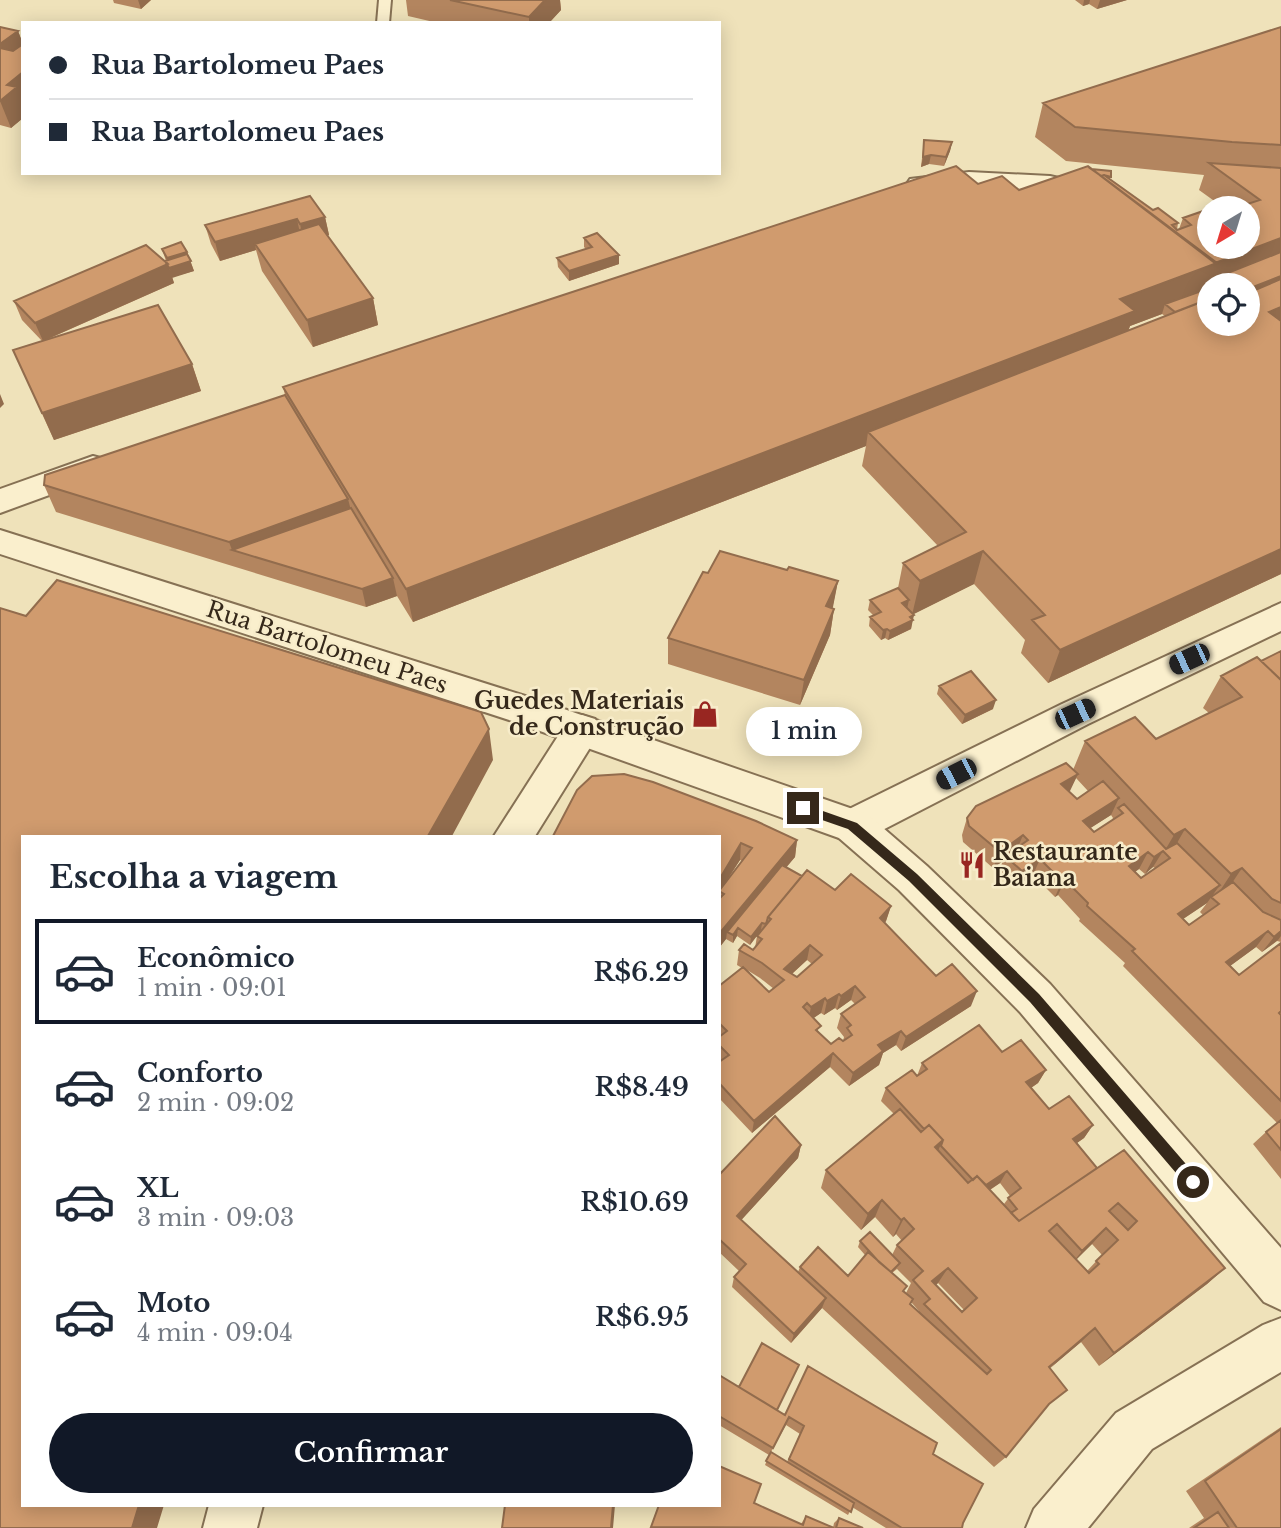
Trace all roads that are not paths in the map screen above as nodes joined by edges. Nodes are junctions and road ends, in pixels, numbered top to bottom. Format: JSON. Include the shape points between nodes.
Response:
{"nodes":[{"id":1,"x":386,"y":0,"type":"edge"},
{"id":2,"x":383,"y":21,"type":"edge"},
{"id":3,"x":1050,"y":184,"type":"edge"},
{"id":4,"x":894,"y":193,"type":"edge"},
{"id":5,"x":116,"y":460,"type":"edge"},
{"id":6,"x":0,"y":501,"type":"edge"},
{"id":7,"x":0,"y":542,"type":"edge"},
{"id":8,"x":1281,"y":615,"type":"edge"},
{"id":9,"x":582,"y":730,"type":"junction"},
{"id":10,"x":853,"y":826,"type":"junction"},
{"id":11,"x":515,"y":835,"type":"edge"},
{"id":12,"x":1281,"y":1285,"type":"edge"},
{"id":13,"x":1281,"y":1343,"type":"edge"},
{"id":14,"x":235,"y":1507,"type":"edge"},
{"id":15,"x":230,"y":1528,"type":"edge"},
{"id":16,"x":1053,"y":1528,"type":"edge"}],
"edges":[{"from":1,"to":2,"type":"lane"},
{"from":3,"to":4,"type":"street","via":[[960,178]]},
{"from":5,"to":6,"type":"street"},
{"from":7,"to":9,"type":"street","name":"Rua Bartolomeu Paes"},
{"from":8,"to":10,"type":"street"},
{"from":9,"to":10,"type":"street","name":"Rua Bartolomeu Paes"},
{"from":9,"to":11,"type":"street"},
{"from":10,"to":12,"type":"street","name":"Rua Bartolomeu Paes","via":[[913,877],[1035,998]]},
{"from":13,"to":16,"type":"street","via":[[1134,1431]]},
{"from":14,"to":15,"type":"street"}]}
